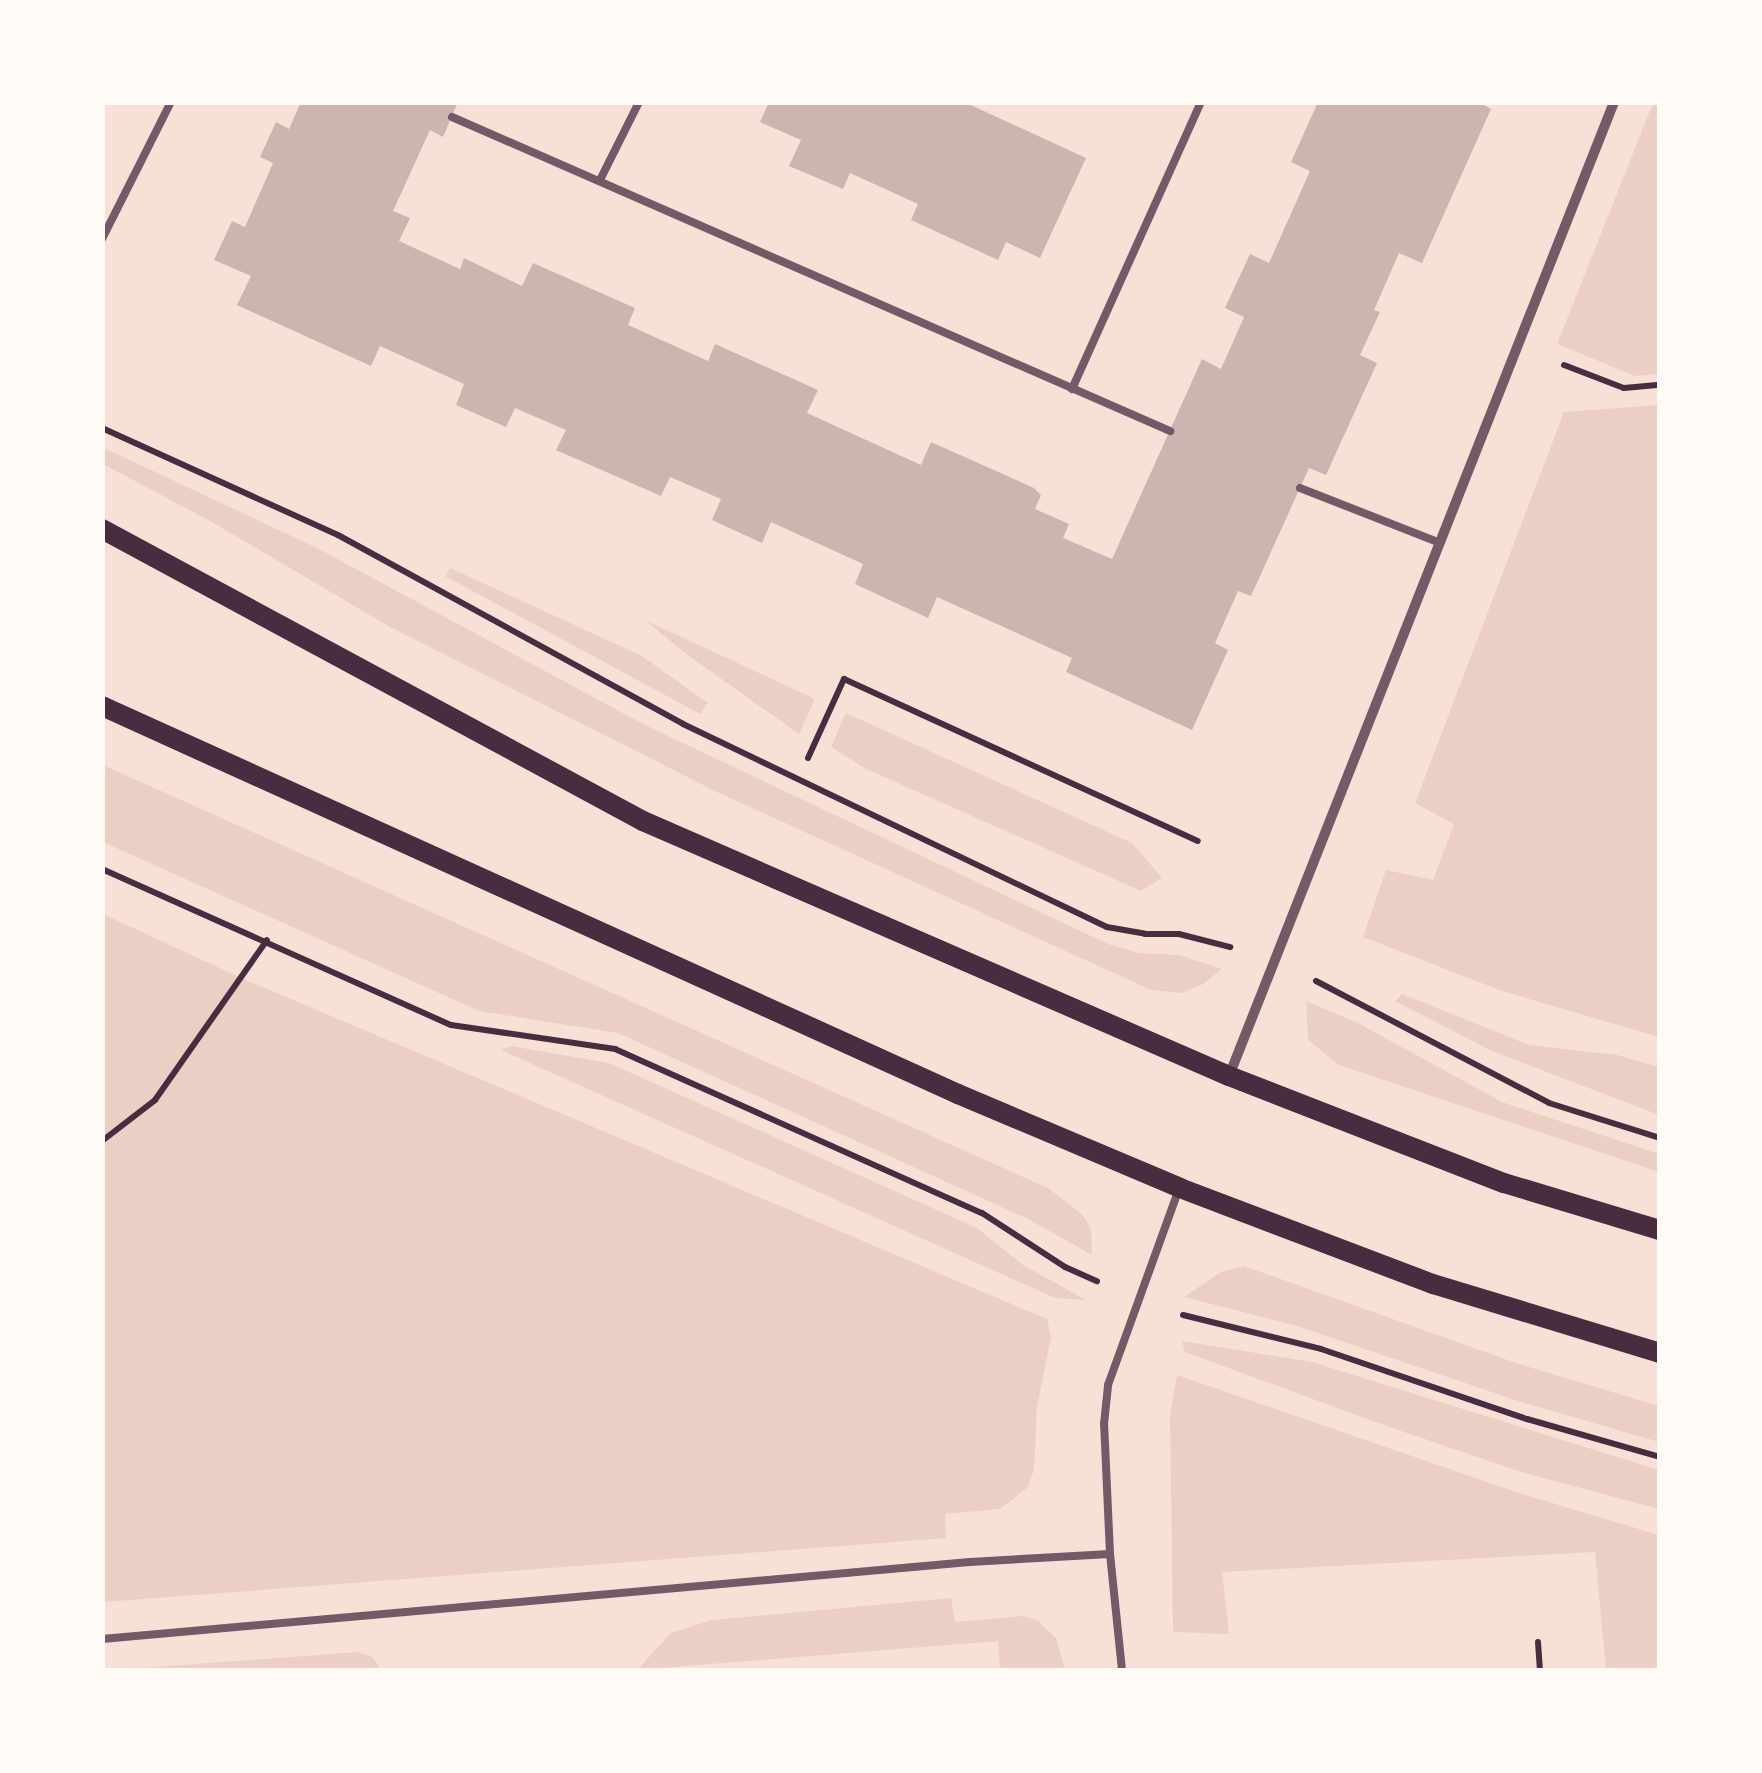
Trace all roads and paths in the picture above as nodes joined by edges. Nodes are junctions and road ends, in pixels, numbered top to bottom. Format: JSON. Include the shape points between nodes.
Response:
{"nodes":[{"id":1,"x":171,"y":102,"type":"edge"},
{"id":2,"x":639,"y":102,"type":"edge"},
{"id":3,"x":1201,"y":102,"type":"edge"},
{"id":4,"x":1614,"y":102,"type":"edge"},
{"id":5,"x":452,"y":116,"type":"dead end"},
{"id":6,"x":601,"y":178,"type":"junction"},
{"id":7,"x":102,"y":239,"type":"edge"},
{"id":8,"x":1564,"y":365,"type":"dead end"},
{"id":9,"x":1660,"y":385,"type":"edge"},
{"id":10,"x":1072,"y":388,"type":"junction"},
{"id":11,"x":102,"y":428,"type":"edge"},
{"id":12,"x":1170,"y":431,"type":"dead end"},
{"id":13,"x":1300,"y":488,"type":"dead end"},
{"id":14,"x":102,"y":528,"type":"edge"},
{"id":15,"x":1440,"y":543,"type":"junction"},
{"id":16,"x":102,"y":706,"type":"edge"},
{"id":17,"x":808,"y":758,"type":"dead end"},
{"id":18,"x":1198,"y":841,"type":"dead end"},
{"id":19,"x":102,"y":869,"type":"edge"},
{"id":20,"x":267,"y":940,"type":"junction"},
{"id":21,"x":1239,"y":950,"type":"dead end"},
{"id":22,"x":1307,"y":977,"type":"dead end"},
{"id":23,"x":1229,"y":1076,"type":"junction"},
{"id":24,"x":1660,"y":1138,"type":"edge"},
{"id":25,"x":102,"y":1140,"type":"edge"},
{"id":26,"x":1180,"y":1188,"type":"junction"},
{"id":27,"x":1660,"y":1230,"type":"edge"},
{"id":28,"x":1094,"y":1280,"type":"dead end"},
{"id":29,"x":1177,"y":1313,"type":"dead end"},
{"id":30,"x":1660,"y":1354,"type":"edge"},
{"id":31,"x":1660,"y":1457,"type":"edge"},
{"id":32,"x":1110,"y":1554,"type":"junction"},
{"id":33,"x":102,"y":1639,"type":"edge"},
{"id":34,"x":1538,"y":1642,"type":"dead end"},
{"id":35,"x":1122,"y":1670,"type":"edge"},
{"id":36,"x":1540,"y":1670,"type":"edge"}],
"edges":[{"from":1,"to":7,"type":"lane"},
{"from":2,"to":6,"type":"lane"},
{"from":3,"to":10,"type":"lane"},
{"from":4,"to":15,"type":"street"},
{"from":5,"to":6,"type":"lane"},
{"from":6,"to":10,"type":"lane"},
{"from":8,"to":9,"type":"path","via":[[1624,388]]},
{"from":10,"to":12,"type":"lane"},
{"from":11,"to":21,"type":"path","via":[[338,536],[683,724],[1107,927],[1179,934]]},
{"from":13,"to":15,"type":"lane"},
{"from":14,"to":23,"type":"main road","via":[[643,821]]},
{"from":15,"to":23,"type":"street"},
{"from":16,"to":26,"type":"main road"},
{"from":17,"to":18,"type":"path","via":[[844,680]]},
{"from":19,"to":20,"type":"path"},
{"from":20,"to":25,"type":"path","via":[[154,1100]]},
{"from":20,"to":28,"type":"path","via":[[451,1026],[615,1049],[982,1213]]},
{"from":22,"to":24,"type":"path","via":[[1549,1103]]},
{"from":23,"to":27,"type":"main road","via":[[1504,1182]]},
{"from":26,"to":30,"type":"main road","via":[[1433,1284]]},
{"from":26,"to":32,"type":"lane","via":[[1108,1385]]},
{"from":29,"to":31,"type":"path","via":[[1321,1349],[1527,1420]]},
{"from":32,"to":33,"type":"lane"},
{"from":32,"to":35,"type":"lane"},
{"from":34,"to":36,"type":"path"}]}
